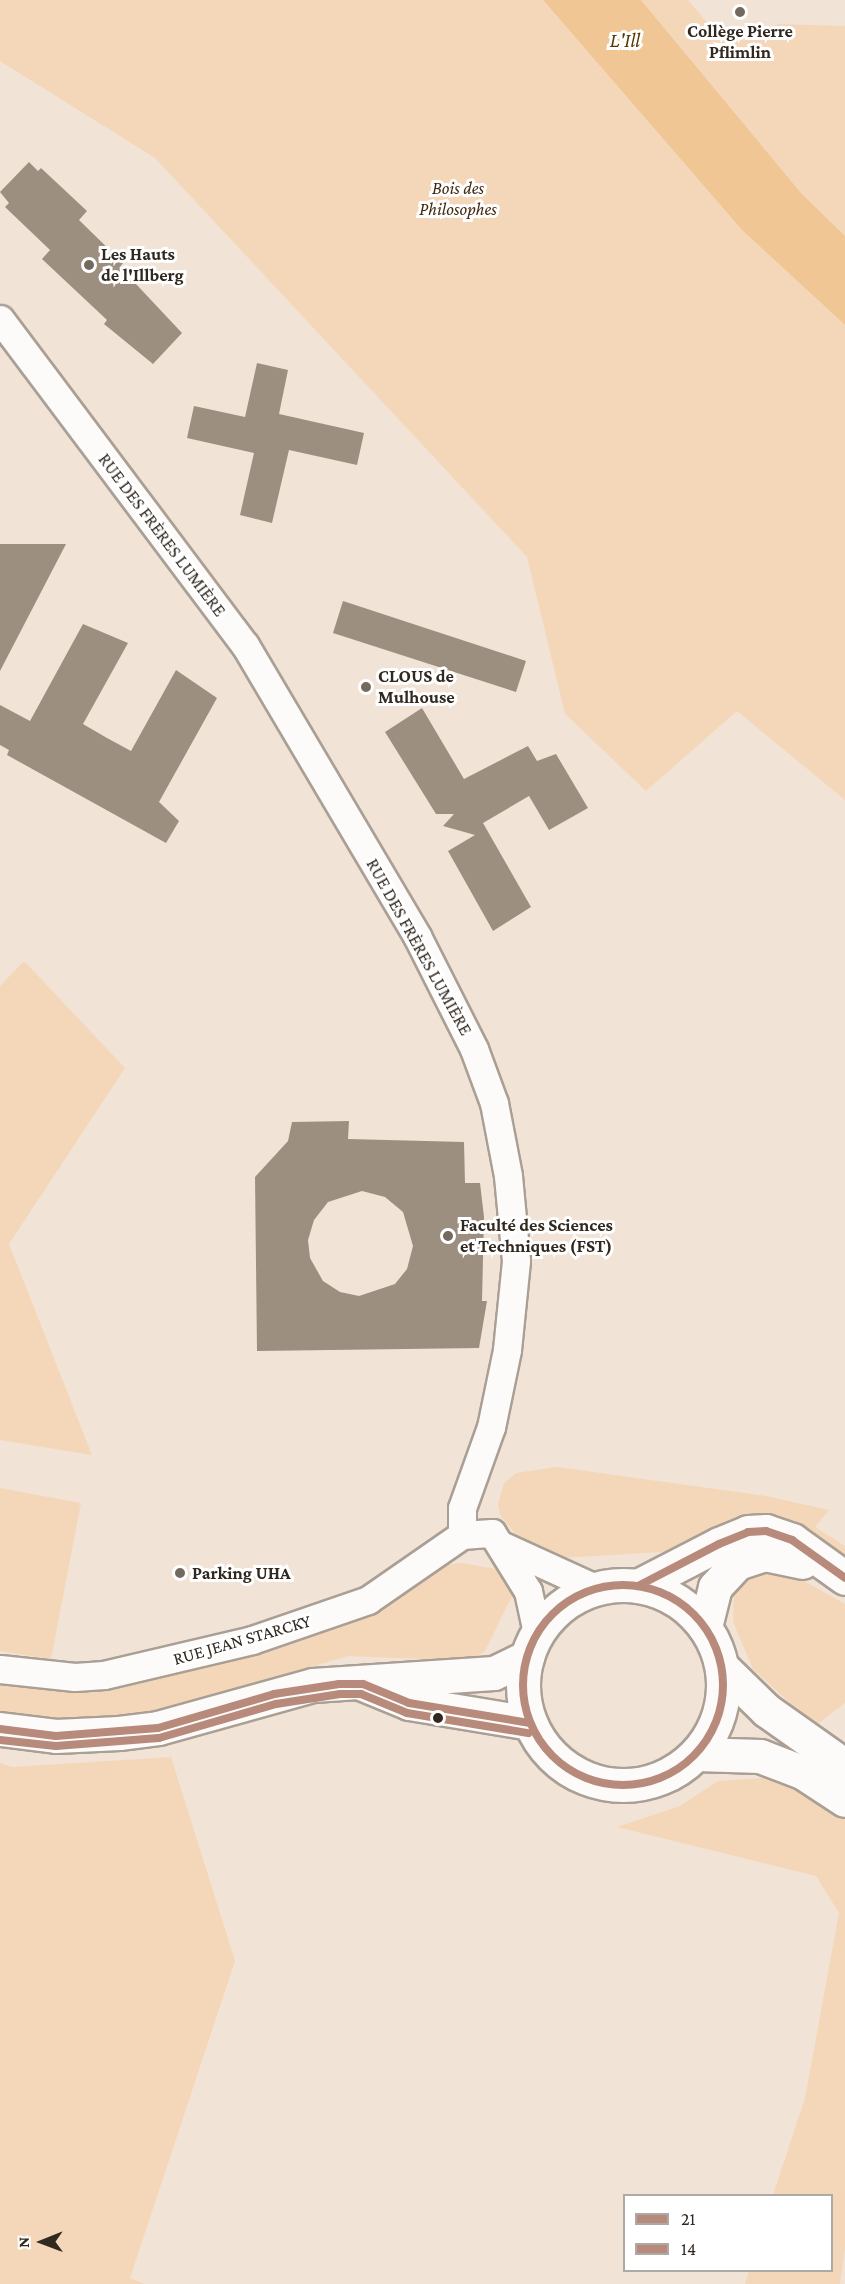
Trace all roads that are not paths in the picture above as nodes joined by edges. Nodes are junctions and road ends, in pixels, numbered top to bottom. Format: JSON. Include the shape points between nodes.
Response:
{"nodes":[{"id":1,"x":0,"y":319,"type":"edge"},
{"id":2,"x":462,"y":1535,"type":"junction"},
{"id":3,"x":497,"y":1539,"type":"junction"},
{"id":4,"x":845,"y":1579,"type":"edge"},
{"id":5,"x":638,"y":1586,"type":"junction"},
{"id":6,"x":595,"y":1588,"type":"junction"},
{"id":7,"x":705,"y":1627,"type":"junction"},
{"id":8,"x":532,"y":1645,"type":"junction"},
{"id":9,"x":722,"y":1667,"type":"junction"},
{"id":10,"x":0,"y":1669,"type":"edge"},
{"id":11,"x":363,"y":1684,"type":"junction"},
{"id":12,"x":530,"y":1723,"type":"junction"},
{"id":13,"x":0,"y":1729,"type":"edge"},
{"id":14,"x":696,"y":1754,"type":"junction"},
{"id":15,"x":845,"y":1766,"type":"edge"},
{"id":16,"x":845,"y":1800,"type":"edge"}],
"edges":[{"from":1,"to":2,"type":"street","name":"RUE DES FRÈRES LUMIÈRE","via":[[245,645],[417,936],[474,1049],[496,1113],[508,1176],[516,1261],[507,1350],[490,1427],[462,1509]]},
{"from":2,"to":3,"type":"street"},
{"from":2,"to":10,"type":"street","name":"RUE JEAN STARCKY","via":[[368,1600],[252,1640],[104,1675],[65,1677]]},
{"from":3,"to":6,"type":"street"},
{"from":3,"to":8,"type":"street","via":[[528,1592]]},
{"from":4,"to":5,"type":"main road","via":[[792,1540],[766,1531],[748,1532],[719,1544]]},
{"from":4,"to":7,"type":"main road","via":[[791,1557],[751,1556],[715,1587]]},
{"from":5,"to":6,"type":"main road"},
{"from":5,"to":7,"type":"main road","via":[[675,1599]]},
{"from":6,"to":8,"type":"main road","via":[[555,1612]]},
{"from":7,"to":9,"type":"main road"},
{"from":8,"to":11,"type":"main road","via":[[494,1673]]},
{"from":8,"to":12,"type":"main road","via":[[523,1679]]},
{"from":9,"to":14,"type":"main road","via":[[723,1698],[714,1728]]},
{"from":9,"to":15,"type":"main road","via":[[766,1710]]},
{"from":11,"to":12,"type":"main road","via":[[409,1702]]},
{"from":11,"to":13,"type":"main road","via":[[313,1685],[158,1728],[119,1733],[56,1736]]},
{"from":12,"to":14,"type":"main road","via":[[553,1756],[597,1782],[629,1786],[654,1781]]},
{"from":14,"to":16,"type":"main road","via":[[760,1756],[802,1772]]}]}
